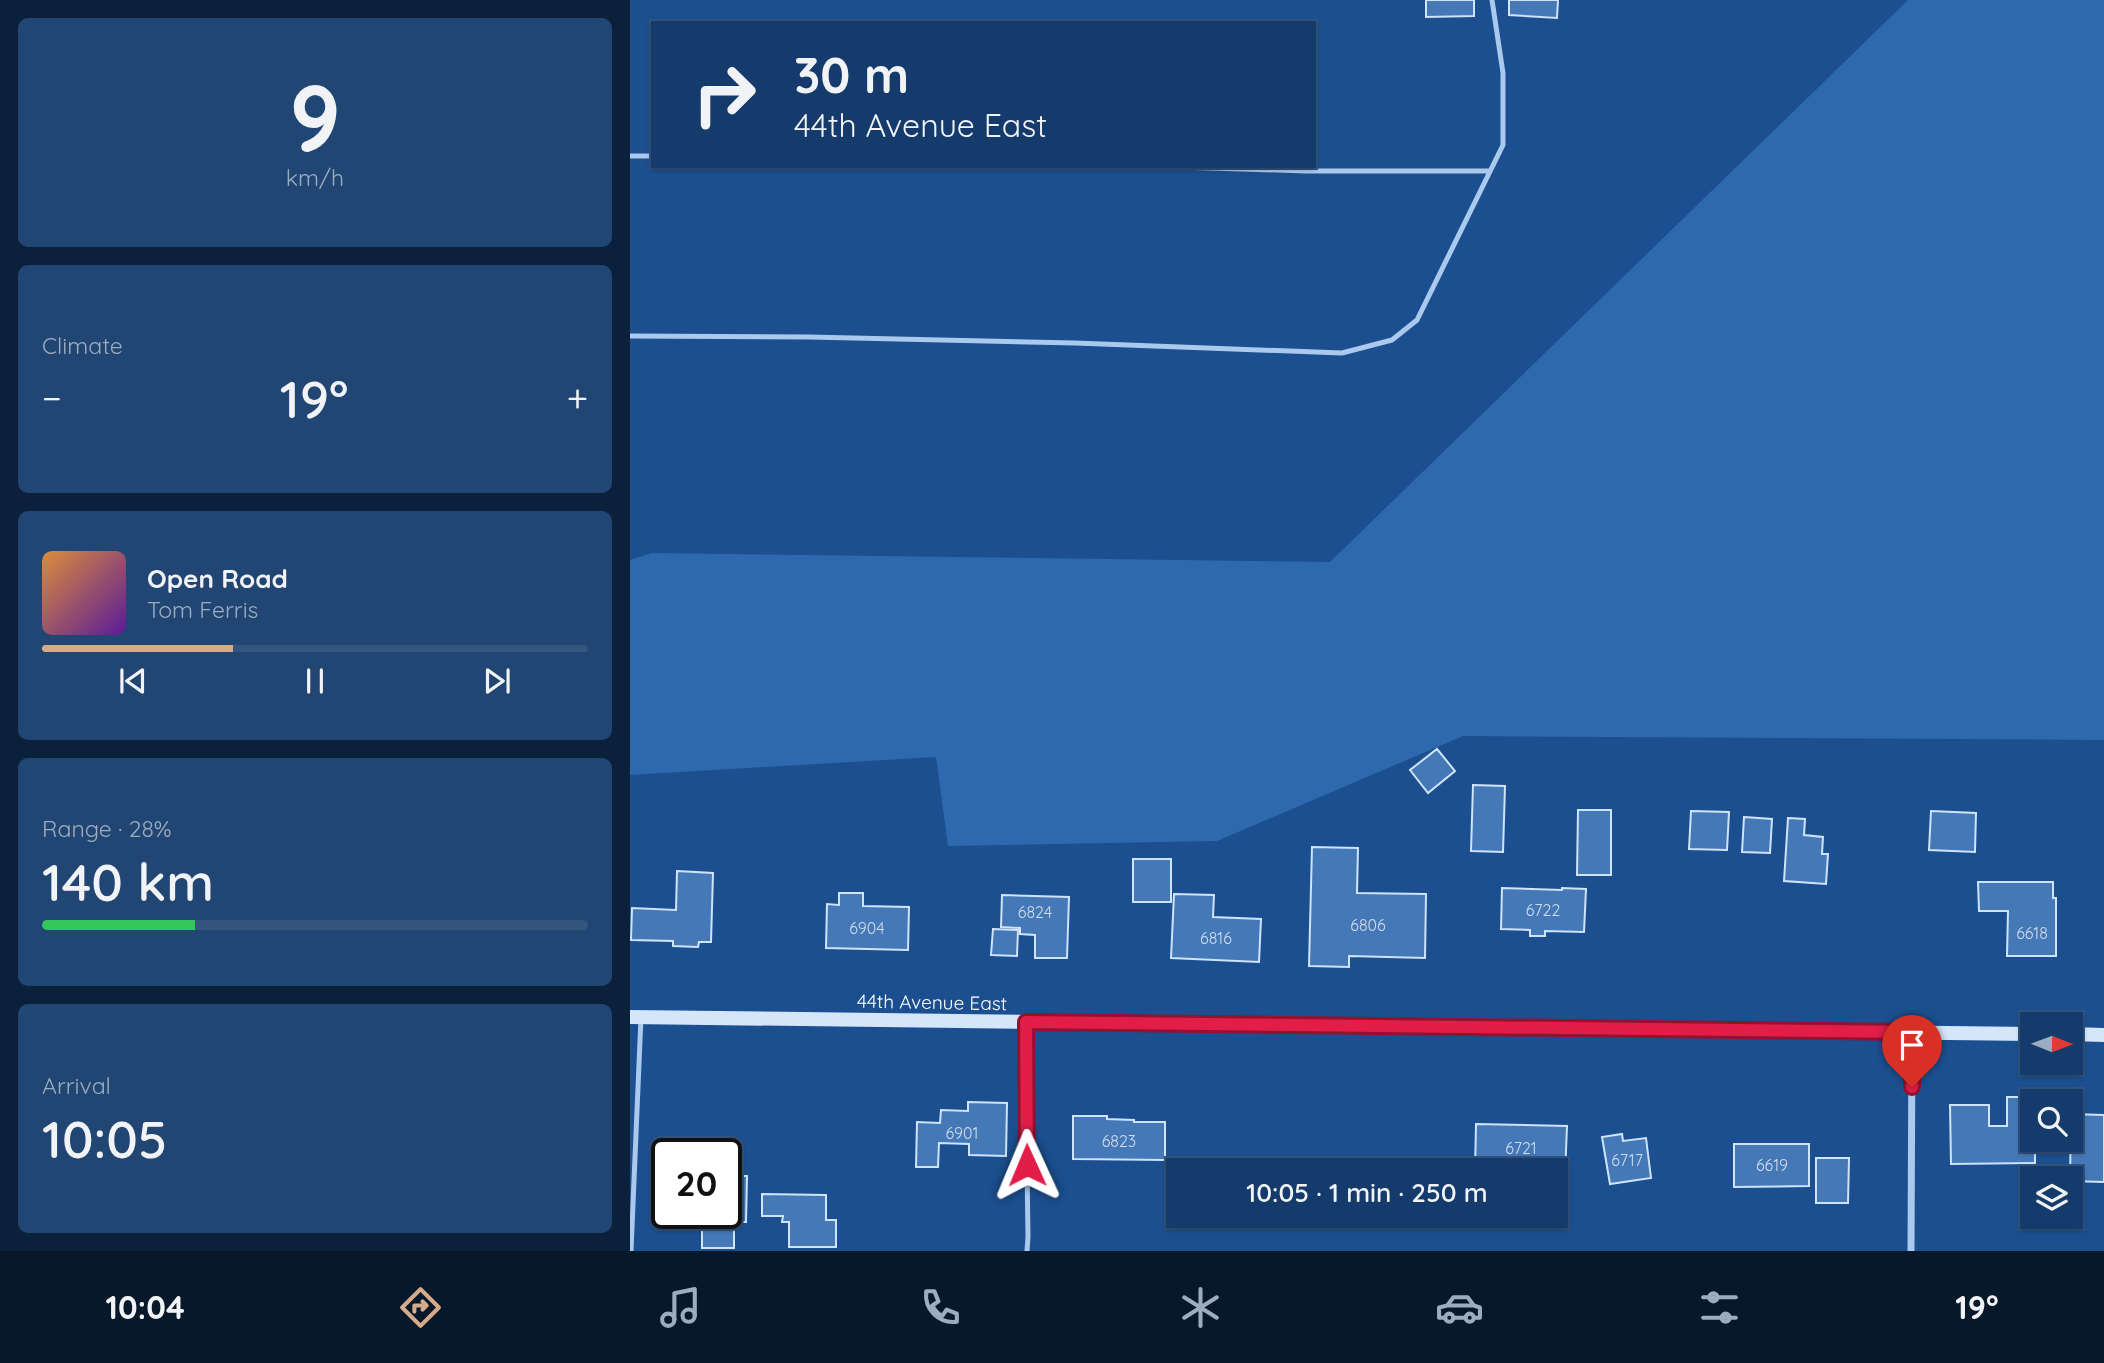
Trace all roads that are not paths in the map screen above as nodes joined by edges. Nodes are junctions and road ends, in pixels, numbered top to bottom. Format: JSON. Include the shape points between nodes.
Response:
{"nodes":[{"id":1,"x":1492,"y":0,"type":"edge"},
{"id":2,"x":630,"y":156,"type":"edge"},
{"id":3,"x":651,"y":156,"type":"edge"},
{"id":4,"x":1211,"y":168,"type":"edge"},
{"id":5,"x":1490,"y":172,"type":"junction"},
{"id":6,"x":630,"y":336,"type":"edge"},
{"id":7,"x":635,"y":1017,"type":"edge"},
{"id":8,"x":1026,"y":1022,"type":"junction"},
{"id":9,"x":1912,"y":1032,"type":"junction"},
{"id":10,"x":2020,"y":1034,"type":"edge"},
{"id":11,"x":2083,"y":1034,"type":"edge"},
{"id":12,"x":2104,"y":1035,"type":"edge"},
{"id":13,"x":631,"y":1251,"type":"edge"},
{"id":14,"x":1027,"y":1251,"type":"edge"},
{"id":15,"x":1911,"y":1251,"type":"edge"}],
"edges":[{"from":1,"to":5,"type":"lane","via":[[1503,73],[1503,145]]},
{"from":2,"to":3,"type":"lane"},
{"from":4,"to":5,"type":"lane"},
{"from":5,"to":6,"type":"lane","via":[[1416,320],[1392,340],[1342,353],[915,339]]},
{"from":7,"to":8,"type":"street","name":"44th Avenue East"},
{"from":7,"to":13,"type":"lane"},
{"from":8,"to":9,"type":"street","name":"44th Avenue East"},
{"from":8,"to":14,"type":"lane"},
{"from":9,"to":10,"type":"street","name":"44th Avenue East"},
{"from":9,"to":15,"type":"street"},
{"from":11,"to":12,"type":"street"}]}
